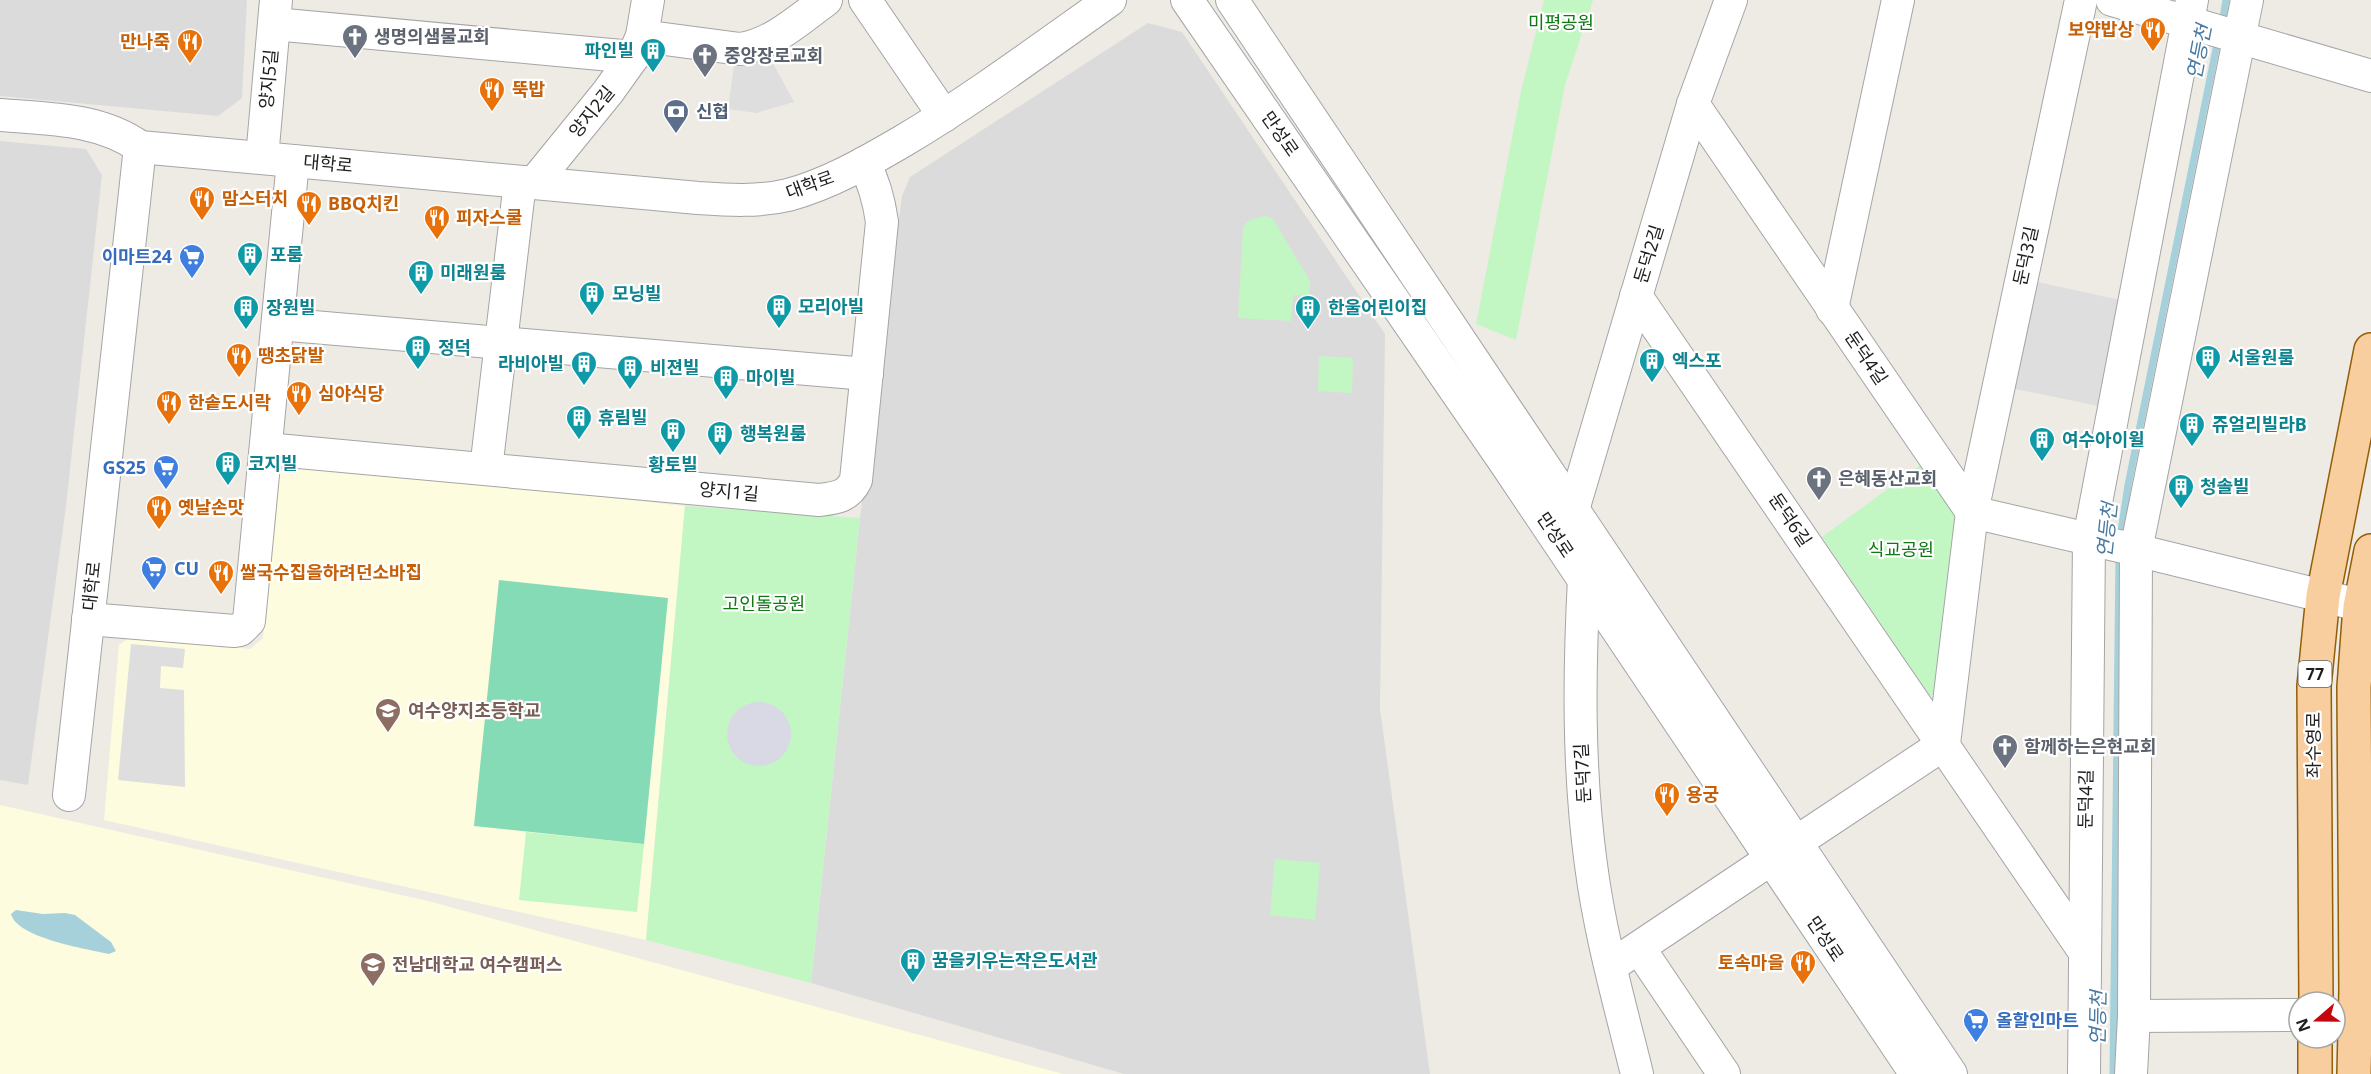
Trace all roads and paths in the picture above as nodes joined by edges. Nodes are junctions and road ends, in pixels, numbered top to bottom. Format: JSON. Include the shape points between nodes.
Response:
{"nodes":[{"id":1,"x":648,"y":0,"type":"edge"},
{"id":2,"x":826,"y":0,"type":"edge"},
{"id":3,"x":865,"y":0,"type":"edge"},
{"id":4,"x":1110,"y":0,"type":"edge"},
{"id":5,"x":1187,"y":0,"type":"edge"},
{"id":6,"x":1232,"y":0,"type":"edge"},
{"id":7,"x":1731,"y":0,"type":"edge"},
{"id":8,"x":1898,"y":0,"type":"edge"},
{"id":9,"x":2080,"y":0,"type":"edge"},
{"id":10,"x":2112,"y":0,"type":"edge"},
{"id":11,"x":2247,"y":0,"type":"edge"},
{"id":12,"x":2190,"y":11,"type":"edge"},
{"id":13,"x":275,"y":12,"type":"edge"},
{"id":14,"x":2240,"y":37,"type":"junction"},
{"id":15,"x":638,"y":46,"type":"junction"},
{"id":16,"x":2371,"y":76,"type":"edge"},
{"id":17,"x":1693,"y":104,"type":"junction"},
{"id":18,"x":0,"y":114,"type":"edge"},
{"id":19,"x":944,"y":116,"type":"junction"},
{"id":20,"x":140,"y":147,"type":"junction"},
{"id":21,"x":262,"y":158,"type":"junction"},
{"id":22,"x":293,"y":161,"type":"junction"},
{"id":23,"x":864,"y":163,"type":"junction"},
{"id":24,"x":527,"y":182,"type":"junction"},
{"id":25,"x":1636,"y":296,"type":"junction"},
{"id":26,"x":1832,"y":309,"type":"junction"},
{"id":27,"x":278,"y":324,"type":"junction"},
{"id":28,"x":501,"y":342,"type":"junction"},
{"id":29,"x":2371,"y":350,"type":"edge"},
{"id":30,"x":867,"y":374,"type":"junction"},
{"id":31,"x":266,"y":449,"type":"junction"},
{"id":32,"x":2361,"y":462,"type":"edge"},
{"id":33,"x":486,"y":469,"type":"junction"},
{"id":34,"x":1573,"y":510,"type":"junction"},
{"id":35,"x":1972,"y":513,"type":"junction"},
{"id":36,"x":2089,"y":539,"type":"junction"},
{"id":37,"x":2136,"y":550,"type":"junction"},
{"id":38,"x":2371,"y":551,"type":"edge"},
{"id":39,"x":1584,"y":578,"type":"junction"},
{"id":40,"x":2323,"y":596,"type":"junction"},
{"id":41,"x":2365,"y":608,"type":"edge"},
{"id":42,"x":88,"y":619,"type":"junction"},
{"id":43,"x":2314,"y":686,"type":"junction"},
{"id":44,"x":2354,"y":687,"type":"junction"},
{"id":45,"x":1944,"y":744,"type":"junction"},
{"id":46,"x":69,"y":795,"type":"dead end"},
{"id":47,"x":1783,"y":851,"type":"junction"},
{"id":48,"x":1639,"y":948,"type":"junction"},
{"id":49,"x":2084,"y":951,"type":"junction"},
{"id":50,"x":1611,"y":966,"type":"junction"},
{"id":51,"x":2316,"y":990,"type":"edge"},
{"id":52,"x":2364,"y":990,"type":"edge"},
{"id":53,"x":2287,"y":1015,"type":"edge"},
{"id":54,"x":2134,"y":1016,"type":"junction"},
{"id":55,"x":2315,"y":1050,"type":"edge"},
{"id":56,"x":1637,"y":1074,"type":"edge"},
{"id":57,"x":1724,"y":1074,"type":"edge"},
{"id":58,"x":1916,"y":1074,"type":"edge"},
{"id":59,"x":1951,"y":1074,"type":"edge"},
{"id":60,"x":2084,"y":1074,"type":"edge"},
{"id":61,"x":2131,"y":1074,"type":"edge"},
{"id":62,"x":2315,"y":1074,"type":"edge"},
{"id":63,"x":2354,"y":1074,"type":"edge"}],
"edges":[{"from":1,"to":15,"type":"street","name":"양지2길"},
{"from":2,"to":15,"type":"street","via":[[774,36],[748,48]]},
{"from":3,"to":19,"type":"street"},
{"from":4,"to":19,"type":"street","name":"대학로"},
{"from":5,"to":39,"type":"street","name":"만성로"},
{"from":6,"to":34,"type":"street","name":"만성로"},
{"from":7,"to":17,"type":"street","name":"둔덕2길"},
{"from":8,"to":26,"type":"street"},
{"from":9,"to":35,"type":"street","name":"둔덕3길"},
{"from":10,"to":12,"type":"street"},
{"from":11,"to":14,"type":"street"},
{"from":12,"to":14,"type":"street"},
{"from":12,"to":36,"type":"street","name":"둔덕4길"},
{"from":13,"to":15,"type":"street"},
{"from":13,"to":21,"type":"street","name":"양지5길"},
{"from":14,"to":16,"type":"street"},
{"from":14,"to":37,"type":"street"},
{"from":15,"to":24,"type":"street","name":"양지2길","via":[[608,92]]},
{"from":17,"to":25,"type":"street","name":"둔덕2길"},
{"from":17,"to":26,"type":"street","name":"둔덕4길"},
{"from":18,"to":20,"type":"street","via":[[76,122],[110,130]]},
{"from":19,"to":23,"type":"street","name":"대학로"},
{"from":20,"to":21,"type":"street","name":"대학로"},
{"from":20,"to":42,"type":"street","name":"대학로"},
{"from":21,"to":22,"type":"street","name":"대학로"},
{"from":22,"to":24,"type":"street","name":"대학로"},
{"from":22,"to":27,"type":"street"},
{"from":23,"to":24,"type":"street","name":"대학로","via":[[817,185],[766,199],[732,201]]},
{"from":23,"to":30,"type":"street","name":"양지1길","via":[[873,180],[882,222]]},
{"from":24,"to":28,"type":"street"},
{"from":25,"to":34,"type":"street","name":"둔덕2길"},
{"from":25,"to":45,"type":"street","name":"둔덕6길"},
{"from":26,"to":35,"type":"street","name":"둔덕4길"},
{"from":27,"to":28,"type":"street"},
{"from":27,"to":31,"type":"street"},
{"from":28,"to":30,"type":"street"},
{"from":28,"to":33,"type":"street"},
{"from":29,"to":32,"type":"main road","name":"좌수영로","number":"77"},
{"from":30,"to":33,"type":"street","name":"양지1길","via":[[856,480],[851,491],[833,499]]},
{"from":31,"to":33,"type":"street","name":"양지1길"},
{"from":31,"to":42,"type":"street","via":[[250,614],[245,626],[234,631]]},
{"from":32,"to":40,"type":"main road","name":"좌수영로","number":"77"},
{"from":34,"to":47,"type":"street","name":"만성로"},
{"from":35,"to":36,"type":"street"},
{"from":35,"to":45,"type":"street"},
{"from":36,"to":37,"type":"street"},
{"from":36,"to":49,"type":"street","name":"둔덕4길"},
{"from":37,"to":40,"type":"street"},
{"from":37,"to":54,"type":"street"},
{"from":38,"to":41,"type":"main road","number":"77"},
{"from":39,"to":47,"type":"street","name":"만성로"},
{"from":39,"to":50,"type":"street","name":"둔덕7길","via":[[1580,667],[1584,801],[1591,867]]},
{"from":40,"to":41,"type":"street"},
{"from":40,"to":43,"type":"main road","name":"좌수영로","number":"77"},
{"from":41,"to":44,"type":"main road","number":"77"},
{"from":42,"to":46,"type":"street","name":"대학로"},
{"from":43,"to":44,"type":"main road"},
{"from":43,"to":51,"type":"main road","name":"좌수영로","number":"77"},
{"from":44,"to":52,"type":"main road","number":"77"},
{"from":45,"to":47,"type":"street"},
{"from":45,"to":49,"type":"street","name":"둔덕6길"},
{"from":47,"to":48,"type":"street"},
{"from":47,"to":58,"type":"street","name":"만성로"},
{"from":47,"to":59,"type":"street","name":"만성로"},
{"from":48,"to":50,"type":"street"},
{"from":48,"to":57,"type":"street"},
{"from":49,"to":60,"type":"street"},
{"from":50,"to":56,"type":"street","name":"둔덕7길"},
{"from":52,"to":63,"type":"main road","number":"77"},
{"from":53,"to":54,"type":"street"},
{"from":54,"to":61,"type":"street"},
{"from":55,"to":62,"type":"main road"}]}
